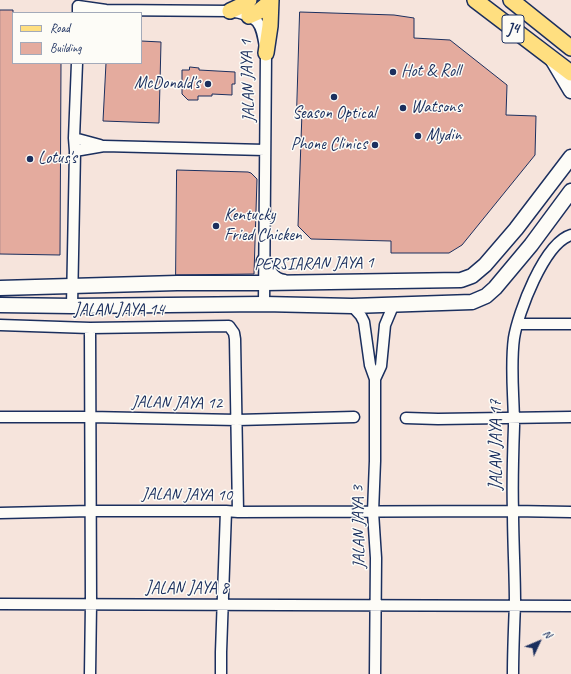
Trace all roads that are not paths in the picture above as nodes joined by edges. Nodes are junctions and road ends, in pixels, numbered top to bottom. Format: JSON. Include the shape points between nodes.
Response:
{"nodes":[{"id":1,"x":249,"y":0,"type":"edge"},
{"id":2,"x":475,"y":0,"type":"edge"},
{"id":3,"x":511,"y":0,"type":"edge"},
{"id":4,"x":271,"y":1,"type":"edge"},
{"id":5,"x":230,"y":11,"type":"junction"},
{"id":6,"x":78,"y":12,"type":"edge"},
{"id":7,"x":249,"y":16,"type":"junction"},
{"id":8,"x":571,"y":48,"type":"edge"},
{"id":9,"x":266,"y":53,"type":"junction"},
{"id":10,"x":552,"y":59,"type":"junction"},
{"id":11,"x":77,"y":64,"type":"edge"},
{"id":12,"x":571,"y":73,"type":"edge"},
{"id":13,"x":571,"y":91,"type":"edge"},
{"id":14,"x":74,"y":138,"type":"junction"},
{"id":15,"x":104,"y":146,"type":"junction"},
{"id":16,"x":265,"y":150,"type":"junction"},
{"id":17,"x":75,"y":151,"type":"junction"},
{"id":18,"x":571,"y":156,"type":"edge"},
{"id":19,"x":571,"y":191,"type":"edge"},
{"id":20,"x":516,"y":229,"type":"junction"},
{"id":21,"x":571,"y":235,"type":"edge"},
{"id":22,"x":531,"y":245,"type":"junction"},
{"id":23,"x":264,"y":261,"type":"junction"},
{"id":24,"x":264,"y":283,"type":"junction"},
{"id":25,"x":288,"y":283,"type":"junction"},
{"id":26,"x":72,"y":285,"type":"junction"},
{"id":27,"x":0,"y":288,"type":"edge"},
{"id":28,"x":0,"y":304,"type":"edge"},
{"id":29,"x":264,"y":304,"type":"junction"},
{"id":30,"x":72,"y":306,"type":"junction"},
{"id":31,"x":352,"y":306,"type":"junction"},
{"id":32,"x":393,"y":306,"type":"junction"},
{"id":33,"x":518,"y":324,"type":"junction"},
{"id":34,"x":571,"y":324,"type":"edge"},
{"id":35,"x":0,"y":325,"type":"edge"},
{"id":36,"x":90,"y":328,"type":"junction"},
{"id":37,"x":375,"y":379,"type":"junction"},
{"id":38,"x":0,"y":417,"type":"edge"},
{"id":39,"x":90,"y":417,"type":"junction"},
{"id":40,"x":354,"y":417,"type":"dead end"},
{"id":41,"x":571,"y":417,"type":"edge"},
{"id":42,"x":406,"y":418,"type":"dead end"},
{"id":43,"x":514,"y":418,"type":"junction"},
{"id":44,"x":237,"y":420,"type":"junction"},
{"id":45,"x":91,"y":511,"type":"junction"},
{"id":46,"x":226,"y":511,"type":"junction"},
{"id":47,"x":513,"y":511,"type":"junction"},
{"id":48,"x":238,"y":512,"type":"junction"},
{"id":49,"x":373,"y":512,"type":"junction"},
{"id":50,"x":571,"y":512,"type":"edge"},
{"id":51,"x":0,"y":513,"type":"edge"},
{"id":52,"x":0,"y":604,"type":"edge"},
{"id":53,"x":91,"y":604,"type":"junction"},
{"id":54,"x":375,"y":605,"type":"junction"},
{"id":55,"x":515,"y":605,"type":"junction"},
{"id":56,"x":222,"y":606,"type":"junction"},
{"id":57,"x":571,"y":606,"type":"edge"},
{"id":58,"x":90,"y":674,"type":"edge"},
{"id":59,"x":221,"y":674,"type":"edge"},
{"id":60,"x":376,"y":674,"type":"edge"},
{"id":61,"x":513,"y":674,"type":"edge"}],
"edges":[{"from":1,"to":5,"type":"main road"},
{"from":2,"to":10,"type":"main road","number":"J4"},
{"from":3,"to":8,"type":"main road","number":"J4"},
{"from":4,"to":7,"type":"main road"},
{"from":4,"to":9,"type":"main road"},
{"from":5,"to":6,"type":"street","name":"JALAN JAYA 1","via":[[106,10],[78,6]]},
{"from":5,"to":7,"type":"street","name":"JALAN JAYA 1"},
{"from":7,"to":9,"type":"street","name":"JALAN JAYA 1","via":[[261,26]]},
{"from":9,"to":16,"type":"street","name":"JALAN JAYA 1"},
{"from":10,"to":12,"type":"main road","number":"J4"},
{"from":10,"to":13,"type":"main road"},
{"from":11,"to":14,"type":"street"},
{"from":14,"to":15,"type":"street"},
{"from":14,"to":17,"type":"street"},
{"from":15,"to":16,"type":"street"},
{"from":15,"to":17,"type":"street"},
{"from":16,"to":23,"type":"street","name":"JALAN JAYA 1"},
{"from":17,"to":26,"type":"street"},
{"from":18,"to":20,"type":"main road","name":"PERSIARAN JAYA 1"},
{"from":19,"to":22,"type":"main road"},
{"from":20,"to":22,"type":"main road","via":[[523,229],[531,235]]},
{"from":20,"to":25,"type":"main road","name":"PERSIARAN JAYA 1","via":[[485,265],[472,276],[461,280]]},
{"from":21,"to":33,"type":"street","name":"JALAN JAYA 17","via":[[551,251],[534,279]]},
{"from":22,"to":32,"type":"main road","via":[[486,296],[472,302]]},
{"from":23,"to":24,"type":"street","name":"JALAN JAYA 1"},
{"from":23,"to":25,"type":"main road","via":[[274,278]]},
{"from":24,"to":25,"type":"main road","name":"PERSIARAN JAYA 1"},
{"from":24,"to":26,"type":"main road","name":"PERSIARAN JAYA 1"},
{"from":24,"to":29,"type":"street","name":"JALAN JAYA 1"},
{"from":26,"to":27,"type":"main road","name":"PERSIARAN JAYA 1"},
{"from":26,"to":30,"type":"street"},
{"from":28,"to":30,"type":"main road"},
{"from":29,"to":30,"type":"main road"},
{"from":29,"to":31,"type":"main road"},
{"from":31,"to":32,"type":"main road"},
{"from":31,"to":37,"type":"street","via":[[364,322],[370,366]]},
{"from":32,"to":37,"type":"street","via":[[384,324],[381,366]]},
{"from":33,"to":34,"type":"street"},
{"from":33,"to":43,"type":"street","name":"JALAN JAYA 17","via":[[514,338],[512,373]]},
{"from":35,"to":36,"type":"street","name":"JALAN JAYA 14"},
{"from":36,"to":39,"type":"street"},
{"from":36,"to":44,"type":"street","name":"JALAN JAYA 14","via":[[229,326],[235,339]]},
{"from":37,"to":49,"type":"street","name":"JALAN JAYA 3"},
{"from":38,"to":39,"type":"street","name":"JALAN JAYA 12"},
{"from":39,"to":44,"type":"street","name":"JALAN JAYA 12"},
{"from":39,"to":45,"type":"street"},
{"from":40,"to":44,"type":"street","name":"JALAN JAYA 12"},
{"from":41,"to":43,"type":"street"},
{"from":42,"to":43,"type":"street"},
{"from":43,"to":47,"type":"street","name":"JALAN JAYA 17"},
{"from":44,"to":48,"type":"street"},
{"from":45,"to":46,"type":"street","name":"JALAN JAYA 10"},
{"from":45,"to":51,"type":"street","name":"JALAN JAYA 10"},
{"from":45,"to":53,"type":"street"},
{"from":46,"to":48,"type":"street","name":"JALAN JAYA 10"},
{"from":46,"to":56,"type":"street"},
{"from":47,"to":49,"type":"street","name":"JALAN JAYA 10"},
{"from":47,"to":50,"type":"street","name":"JALAN JAYA 10"},
{"from":47,"to":55,"type":"street","name":"JALAN JAYA 17"},
{"from":48,"to":49,"type":"street","name":"JALAN JAYA 10"},
{"from":49,"to":54,"type":"street","name":"JALAN JAYA 3","via":[[376,558]]},
{"from":52,"to":53,"type":"street","name":"JALAN JAYA 8"},
{"from":53,"to":56,"type":"street","name":"JALAN JAYA 8"},
{"from":53,"to":58,"type":"street"},
{"from":54,"to":55,"type":"street","name":"JALAN JAYA 8"},
{"from":54,"to":56,"type":"street","name":"JALAN JAYA 8"},
{"from":54,"to":60,"type":"street","name":"JALAN JAYA 3"},
{"from":55,"to":57,"type":"street","name":"JALAN JAYA 8"},
{"from":55,"to":61,"type":"street","name":"JALAN JAYA 17"},
{"from":56,"to":59,"type":"street"}]}
